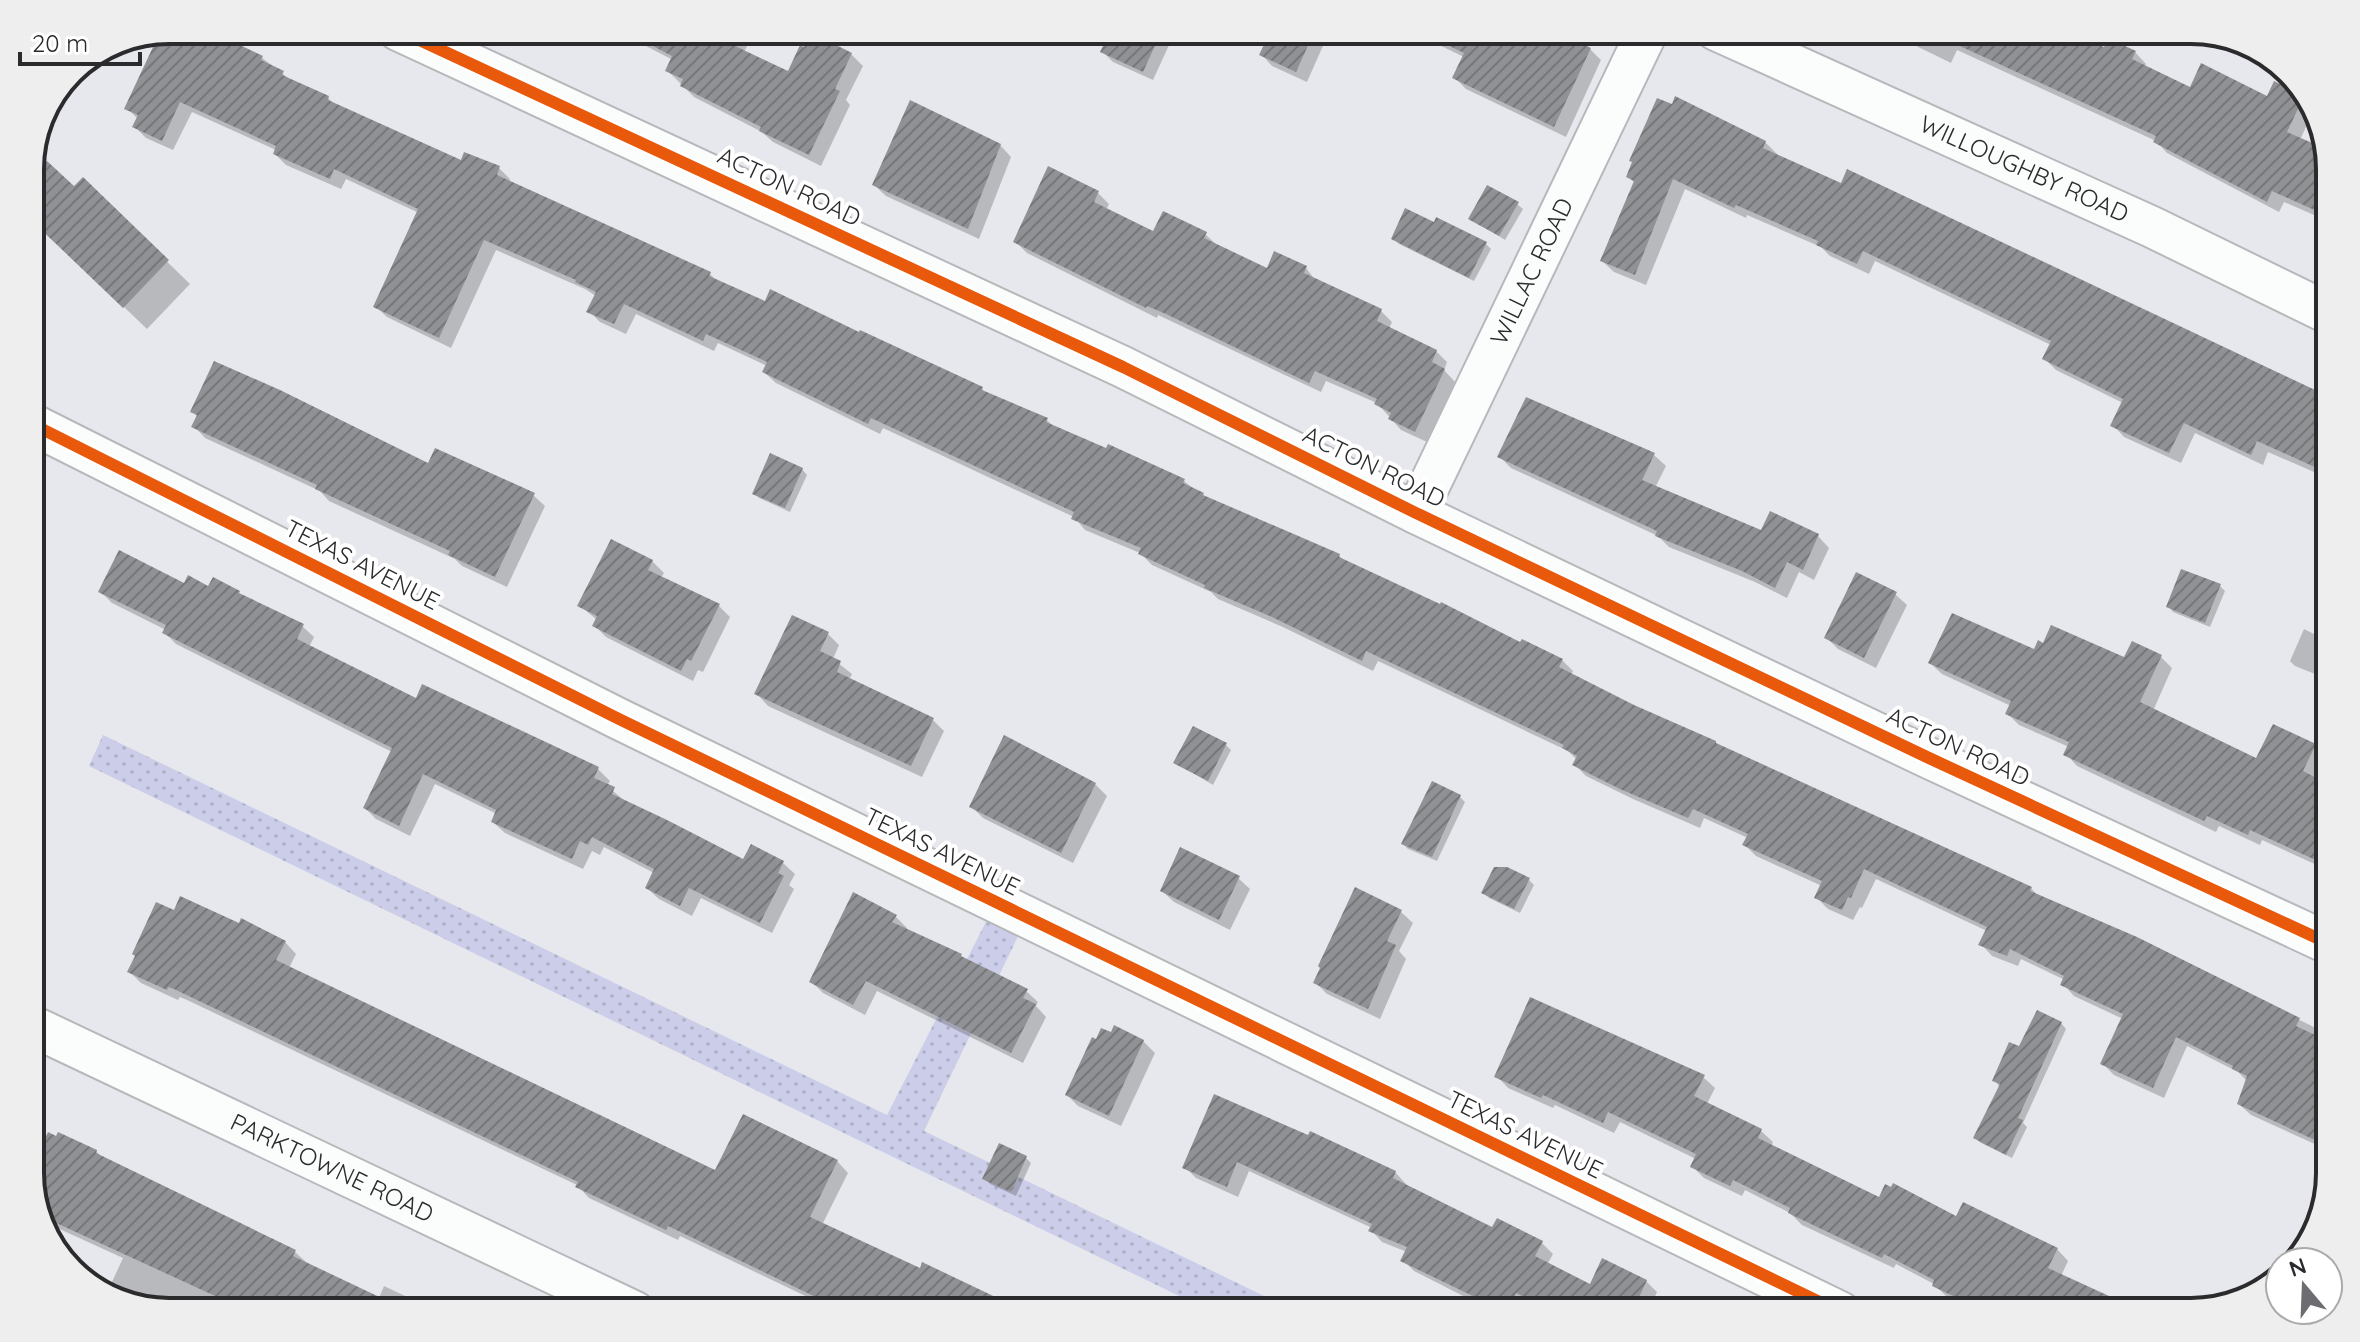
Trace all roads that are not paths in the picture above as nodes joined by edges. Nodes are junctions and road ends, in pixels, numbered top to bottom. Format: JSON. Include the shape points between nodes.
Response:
{"nodes":[{"id":1,"x":428,"y":44,"type":"edge"},
{"id":2,"x":1641,"y":44,"type":"edge"},
{"id":3,"x":1747,"y":44,"type":"edge"},
{"id":4,"x":2316,"y":307,"type":"edge"},
{"id":5,"x":44,"y":430,"type":"edge"},
{"id":6,"x":1416,"y":513,"type":"junction"},
{"id":7,"x":2316,"y":938,"type":"edge"},
{"id":8,"x":44,"y":1032,"type":"edge"},
{"id":9,"x":605,"y":1298,"type":"edge"},
{"id":10,"x":1811,"y":1298,"type":"edge"}],
"edges":[{"from":1,"to":6,"type":"street","name":"ACTON ROAD","via":[[1123,367]]},
{"from":2,"to":6,"type":"street","name":"WILLAC ROAD"},
{"from":3,"to":4,"type":"street","name":"WILLOUGHBY ROAD"},
{"from":5,"to":10,"type":"street","name":"TEXAS AVENUE","via":[[619,719]]},
{"from":6,"to":7,"type":"street","name":"ACTON ROAD"},
{"from":8,"to":9,"type":"street","name":"PARKTOWNE ROAD"}]}
